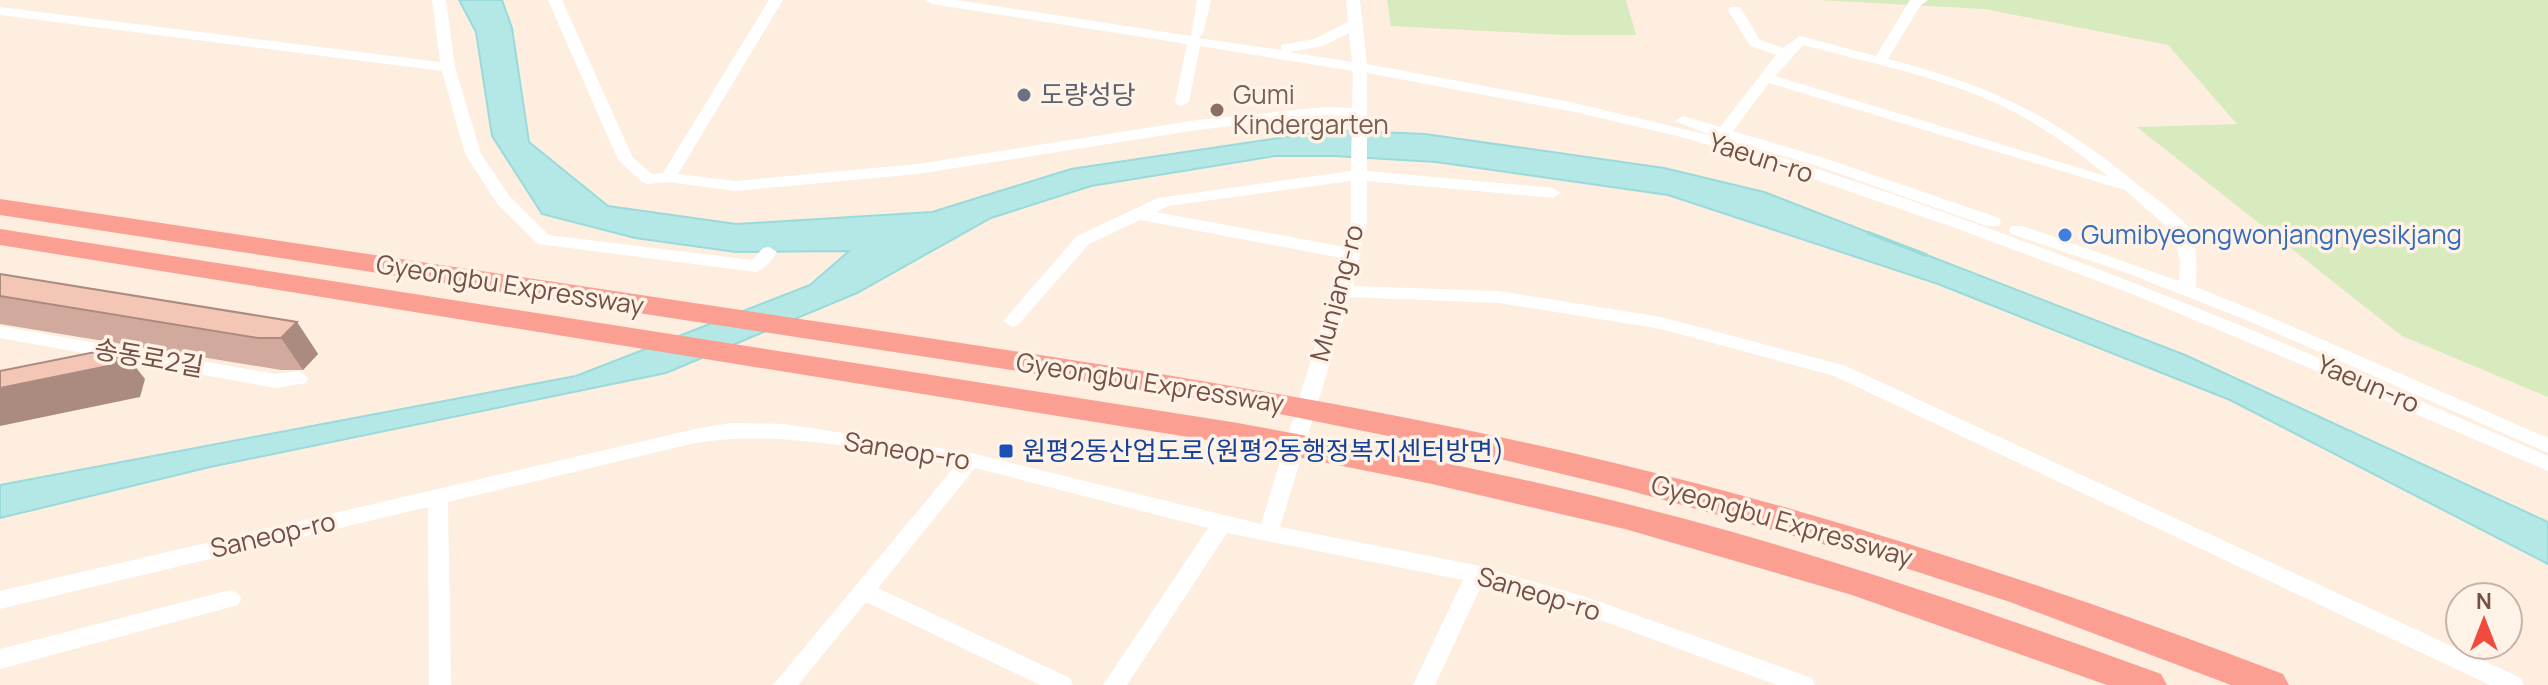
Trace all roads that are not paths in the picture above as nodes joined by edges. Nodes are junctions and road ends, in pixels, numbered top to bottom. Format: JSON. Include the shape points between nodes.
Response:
{"nodes":[{"id":1,"x":439,"y":0,"type":"edge"},
{"id":2,"x":555,"y":0,"type":"edge"},
{"id":3,"x":776,"y":0,"type":"edge"},
{"id":4,"x":932,"y":0,"type":"edge"},
{"id":5,"x":1204,"y":0,"type":"edge"},
{"id":6,"x":1353,"y":0,"type":"edge"},
{"id":7,"x":1921,"y":0,"type":"edge"},
{"id":8,"x":1002,"y":1,"type":"edge"},
{"id":9,"x":1735,"y":10,"type":"dead end"},
{"id":10,"x":0,"y":11,"type":"edge"},
{"id":11,"x":1356,"y":24,"type":"junction"},
{"id":12,"x":1195,"y":38,"type":"junction"},
{"id":13,"x":1286,"y":48,"type":"junction"},
{"id":14,"x":1785,"y":53,"type":"junction"},
{"id":15,"x":1879,"y":62,"type":"junction"},
{"id":16,"x":1360,"y":65,"type":"junction"},
{"id":17,"x":448,"y":67,"type":"junction"},
{"id":18,"x":1768,"y":78,"type":"junction"},
{"id":19,"x":1182,"y":102,"type":"dead end"},
{"id":20,"x":1359,"y":113,"type":"junction"},
{"id":21,"x":1720,"y":137,"type":"junction"},
{"id":22,"x":1358,"y":175,"type":"junction"},
{"id":23,"x":668,"y":177,"type":"junction"},
{"id":24,"x":2136,"y":191,"type":"junction"},
{"id":25,"x":1553,"y":193,"type":"dead end"},
{"id":26,"x":0,"y":207,"type":"edge"},
{"id":27,"x":1138,"y":214,"type":"junction"},
{"id":28,"x":0,"y":237,"type":"edge"},
{"id":29,"x":769,"y":252,"type":"dead end"},
{"id":30,"x":1352,"y":254,"type":"junction"},
{"id":31,"x":1343,"y":291,"type":"junction"},
{"id":32,"x":2187,"y":291,"type":"junction"},
{"id":33,"x":1012,"y":321,"type":"dead end"},
{"id":34,"x":0,"y":332,"type":"edge"},
{"id":35,"x":299,"y":378,"type":"dead end"},
{"id":36,"x":2548,"y":446,"type":"edge"},
{"id":37,"x":971,"y":460,"type":"junction"},
{"id":38,"x":2548,"y":464,"type":"edge"},
{"id":39,"x":438,"y":496,"type":"junction"},
{"id":40,"x":1222,"y":524,"type":"junction"},
{"id":41,"x":1269,"y":531,"type":"junction"},
{"id":42,"x":1476,"y":574,"type":"junction"},
{"id":43,"x":862,"y":590,"type":"junction"},
{"id":44,"x":230,"y":599,"type":"dead end"},
{"id":45,"x":0,"y":600,"type":"edge"},
{"id":46,"x":0,"y":659,"type":"edge"},
{"id":47,"x":1774,"y":680,"type":"edge"},
{"id":48,"x":440,"y":685,"type":"edge"},
{"id":49,"x":784,"y":685,"type":"edge"},
{"id":50,"x":1062,"y":685,"type":"edge"},
{"id":51,"x":1114,"y":685,"type":"edge"},
{"id":52,"x":1424,"y":685,"type":"edge"},
{"id":53,"x":1804,"y":685,"type":"edge"},
{"id":54,"x":2149,"y":685,"type":"edge"},
{"id":55,"x":2271,"y":685,"type":"edge"},
{"id":56,"x":2513,"y":685,"type":"edge"}],
"edges":[{"from":1,"to":17,"type":"street"},
{"from":2,"to":23,"type":"street","via":[[626,160],[648,179]]},
{"from":3,"to":23,"type":"street"},
{"from":4,"to":12,"type":"street","name":"Yaeun-ro"},
{"from":5,"to":12,"type":"street"},
{"from":6,"to":11,"type":"street","name":"Munjang-ro"},
{"from":7,"to":15,"type":"street"},
{"from":8,"to":12,"type":"street","name":"Yaeun-ro"},
{"from":9,"to":14,"type":"street","via":[[1755,43]]},
{"from":10,"to":17,"type":"street"},
{"from":11,"to":13,"type":"street","via":[[1318,43]]},
{"from":11,"to":16,"type":"street","name":"Munjang-ro"},
{"from":12,"to":13,"type":"street","name":"Yaeun-ro"},
{"from":12,"to":16,"type":"street","name":"Yaeun-ro"},
{"from":12,"to":19,"type":"street"},
{"from":13,"to":16,"type":"street","name":"Yaeun-ro"},
{"from":14,"to":15,"type":"street","via":[[1800,40]]},
{"from":14,"to":18,"type":"street"},
{"from":15,"to":24,"type":"street","via":[[2002,101],[2037,119]]},
{"from":16,"to":20,"type":"street","name":"Munjang-ro"},
{"from":16,"to":21,"type":"street","name":"Yaeun-ro"},
{"from":17,"to":29,"type":"street","via":[[473,154],[504,201],[544,240],[756,266]]},
{"from":18,"to":21,"type":"street"},
{"from":18,"to":24,"type":"street"},
{"from":20,"to":22,"type":"street","name":"Munjang-ro"},
{"from":20,"to":23,"type":"street","via":[[1325,111],[1197,125],[917,169],[735,186]]},
{"from":21,"to":32,"type":"street","name":"Yaeun-ro"},
{"from":21,"to":38,"type":"street","name":"Yaeun-ro","via":[[2150,293]]},
{"from":22,"to":25,"type":"street"},
{"from":22,"to":27,"type":"street","via":[[1164,202]]},
{"from":22,"to":30,"type":"street","name":"Munjang-ro","via":[[1359,221]]},
{"from":24,"to":32,"type":"street","via":[[2182,231]]},
{"from":26,"to":55,"type":"highway","name":"Gyeongbu Expressway","via":[[1226,393],[1453,437],[1789,521],[2069,610]]},
{"from":27,"to":30,"type":"street"},
{"from":27,"to":33,"type":"street","via":[[1083,240]]},
{"from":28,"to":54,"type":"highway","name":"Gyeongbu Expressway","via":[[1207,429],[1445,473],[1751,551],[1923,604]]},
{"from":30,"to":31,"type":"street","name":"Munjang-ro"},
{"from":31,"to":41,"type":"street","name":"Munjang-ro"},
{"from":31,"to":56,"type":"street","via":[[1499,297],[1647,321],[1840,371]]},
{"from":32,"to":36,"type":"street","name":"Yaeun-ro"},
{"from":34,"to":35,"type":"street","name":"송동로2길","via":[[276,381]]},
{"from":37,"to":39,"type":"street","name":"Saneop-ro","via":[[785,431],[731,430]]},
{"from":37,"to":40,"type":"street","name":"Saneop-ro"},
{"from":37,"to":43,"type":"street"},
{"from":39,"to":45,"type":"street","name":"Saneop-ro"},
{"from":39,"to":48,"type":"street"},
{"from":40,"to":41,"type":"street","name":"Saneop-ro"},
{"from":40,"to":51,"type":"street"},
{"from":41,"to":42,"type":"street","name":"Saneop-ro"},
{"from":42,"to":47,"type":"street","name":"Saneop-ro","via":[[1589,607]]},
{"from":42,"to":52,"type":"street"},
{"from":43,"to":49,"type":"street"},
{"from":43,"to":50,"type":"street"},
{"from":44,"to":46,"type":"street"},
{"from":47,"to":53,"type":"street","name":"Saneop-ro"}]}
